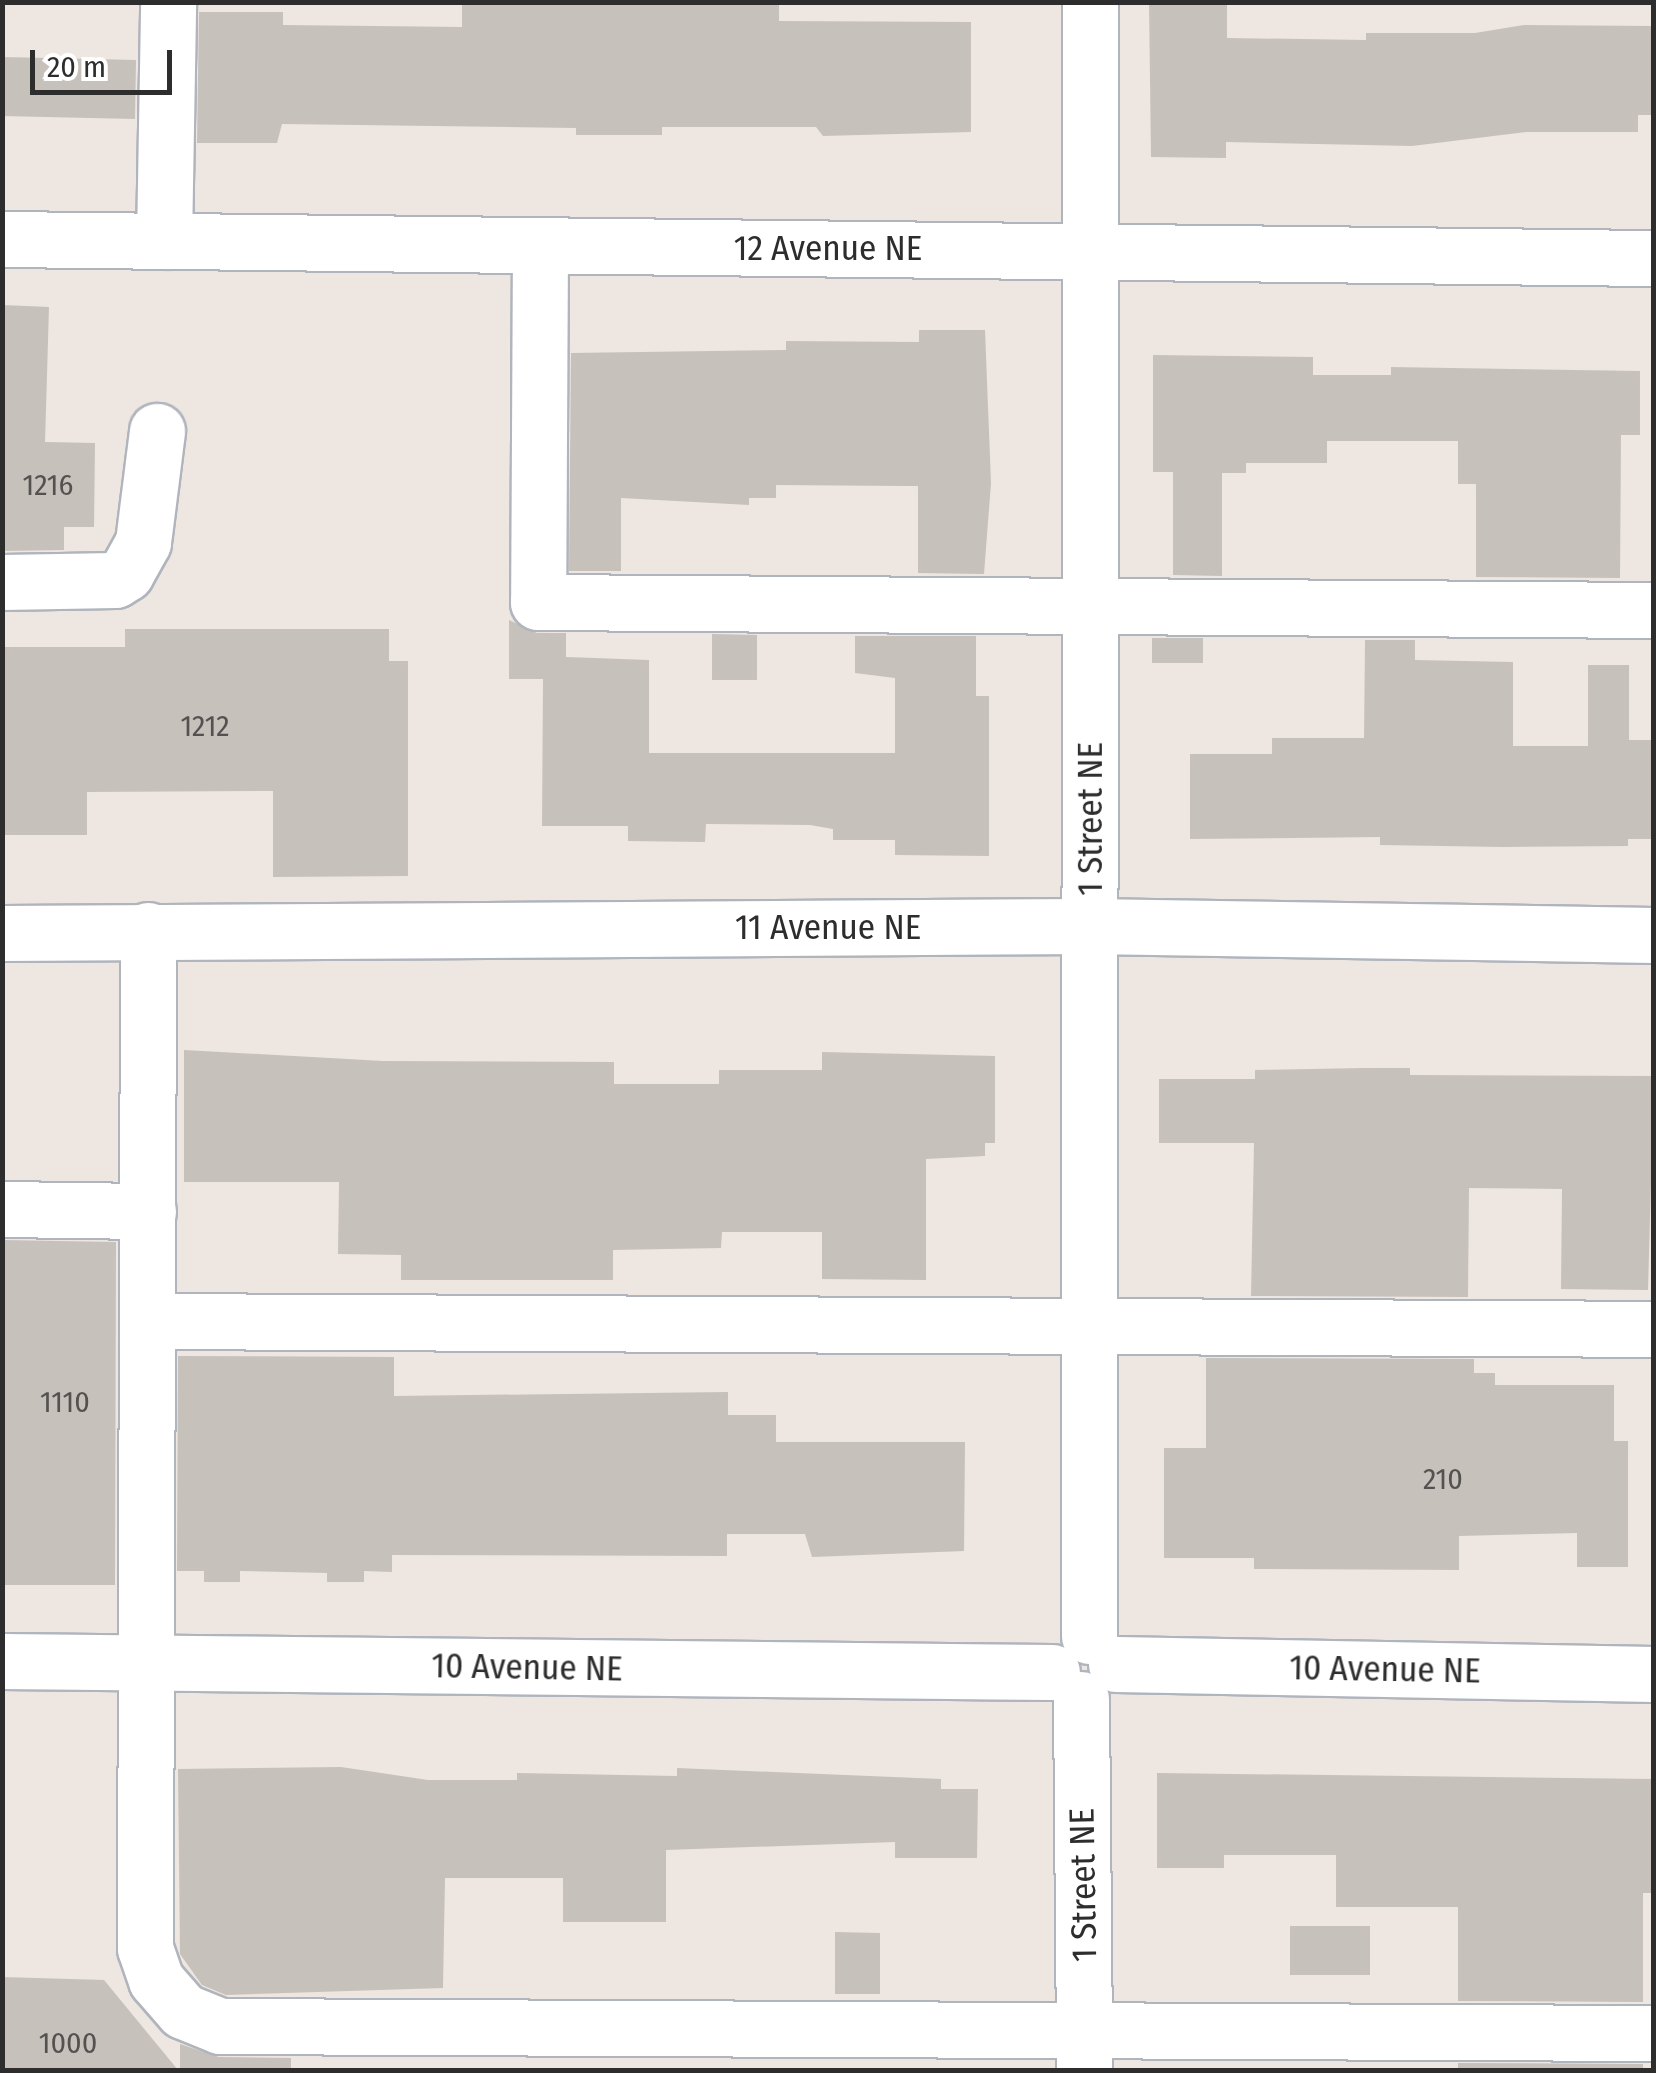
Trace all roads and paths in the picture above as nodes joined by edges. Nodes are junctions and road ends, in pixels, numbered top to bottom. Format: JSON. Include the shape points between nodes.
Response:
{"nodes":[{"id":1,"x":168,"y":2,"type":"edge"},
{"id":2,"x":1090,"y":2,"type":"edge"},
{"id":3,"x":2,"y":239,"type":"edge"},
{"id":4,"x":164,"y":241,"type":"junction"},
{"id":5,"x":540,"y":246,"type":"junction"},
{"id":6,"x":1087,"y":249,"type":"junction"},
{"id":7,"x":1654,"y":258,"type":"edge"},
{"id":8,"x":157,"y":432,"type":"dead end"},
{"id":9,"x":2,"y":582,"type":"edge"},
{"id":10,"x":1091,"y":606,"type":"junction"},
{"id":11,"x":1654,"y":610,"type":"edge"},
{"id":12,"x":1089,"y":926,"type":"junction"},
{"id":13,"x":148,"y":930,"type":"junction"},
{"id":14,"x":2,"y":932,"type":"edge"},
{"id":15,"x":1654,"y":936,"type":"edge"},
{"id":16,"x":2,"y":1210,"type":"edge"},
{"id":17,"x":148,"y":1211,"type":"junction"},
{"id":18,"x":148,"y":1321,"type":"junction"},
{"id":19,"x":1090,"y":1327,"type":"junction"},
{"id":20,"x":1654,"y":1329,"type":"edge"},
{"id":21,"x":2,"y":1661,"type":"edge"},
{"id":22,"x":146,"y":1663,"type":"junction"},
{"id":23,"x":1084,"y":1668,"type":"junction"},
{"id":24,"x":1654,"y":1674,"type":"edge"},
{"id":25,"x":1654,"y":2033,"type":"edge"},
{"id":26,"x":1084,"y":2049,"type":"edge"}],
"edges":[{"from":1,"to":4,"type":"street"},
{"from":2,"to":6,"type":"street","name":"1 Street NE"},
{"from":3,"to":4,"type":"street","name":"12 Avenue NE"},
{"from":4,"to":5,"type":"street","name":"12 Avenue NE"},
{"from":5,"to":6,"type":"street","name":"12 Avenue NE"},
{"from":5,"to":10,"type":"street","via":[[538,602]]},
{"from":6,"to":7,"type":"street","name":"12 Avenue NE"},
{"from":6,"to":10,"type":"street","name":"1 Street NE"},
{"from":8,"to":9,"type":"street","via":[[144,542],[126,573],[115,580]]},
{"from":10,"to":11,"type":"street"},
{"from":10,"to":12,"type":"street","name":"1 Street NE"},
{"from":12,"to":13,"type":"street","name":"11 Avenue NE"},
{"from":12,"to":15,"type":"street","name":"11 Avenue NE"},
{"from":12,"to":19,"type":"street","name":"1 Street NE"},
{"from":13,"to":14,"type":"street","name":"11 Avenue NE"},
{"from":13,"to":17,"type":"street"},
{"from":16,"to":17,"type":"street"},
{"from":17,"to":18,"type":"street"},
{"from":18,"to":19,"type":"street"},
{"from":18,"to":22,"type":"street"},
{"from":19,"to":20,"type":"street"},
{"from":19,"to":23,"type":"street","name":"1 Street NE"},
{"from":21,"to":22,"type":"street","name":"10 Avenue NE"},
{"from":22,"to":23,"type":"street","name":"10 Avenue NE"},
{"from":22,"to":26,"type":"street","via":[[145,1948],[156,1980],[182,2011],[220,2026]]},
{"from":23,"to":24,"type":"street","name":"10 Avenue NE"},
{"from":23,"to":26,"type":"street","name":"1 Street NE"},
{"from":25,"to":26,"type":"street"}]}
